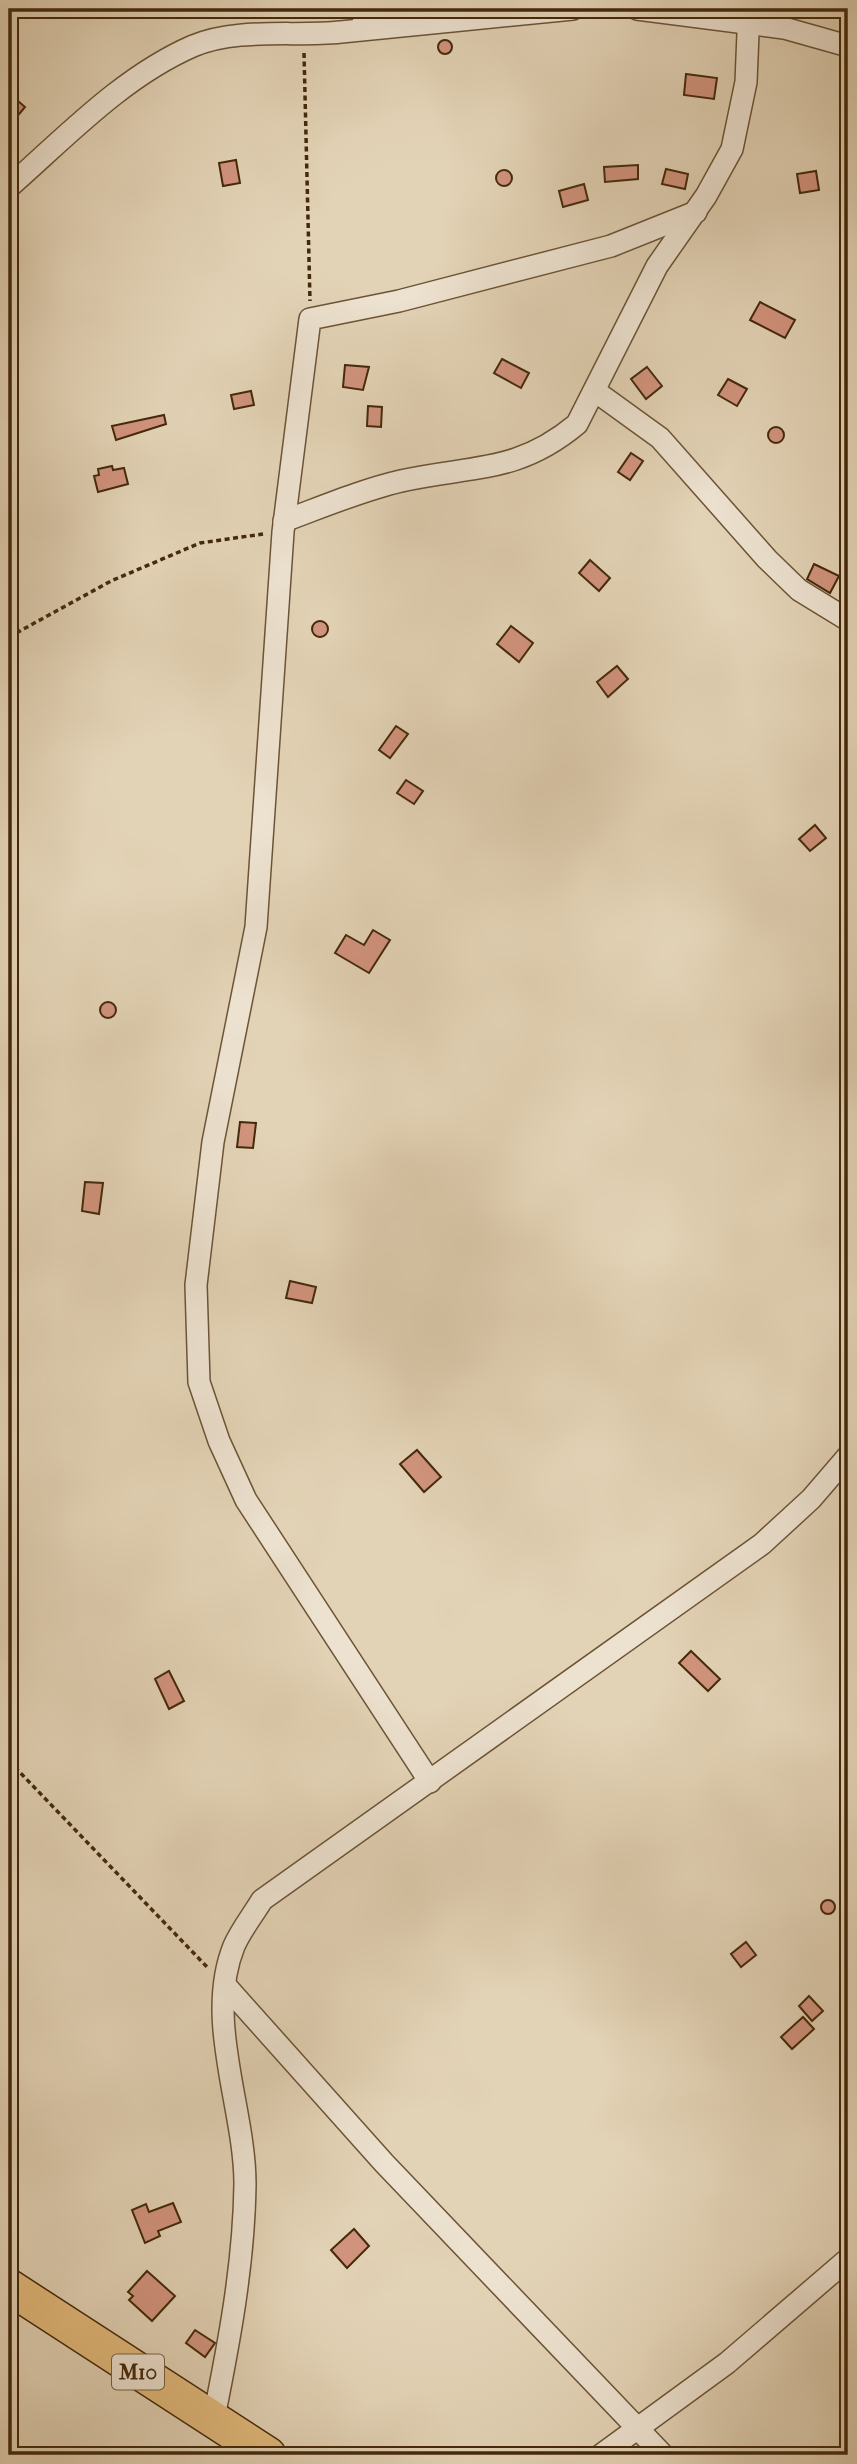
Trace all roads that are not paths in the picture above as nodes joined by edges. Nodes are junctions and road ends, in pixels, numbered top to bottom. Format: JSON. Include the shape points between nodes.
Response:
{"nodes":[{"id":1,"x":397,"y":9,"type":"edge"},
{"id":2,"x":573,"y":9,"type":"edge"},
{"id":3,"x":637,"y":9,"type":"edge"},
{"id":4,"x":748,"y":16,"type":"edge"},
{"id":5,"x":339,"y":33,"type":"junction"},
{"id":6,"x":848,"y":46,"type":"edge"},
{"id":7,"x":9,"y":187,"type":"edge"},
{"id":8,"x":696,"y":212,"type":"junction"},
{"id":9,"x":595,"y":391,"type":"junction"},
{"id":10,"x":283,"y":526,"type":"junction"},
{"id":11,"x":848,"y":620,"type":"edge"},
{"id":12,"x":848,"y":1456,"type":"edge"},
{"id":13,"x":430,"y":1782,"type":"junction"},
{"id":14,"x":225,"y":1985,"type":"junction"},
{"id":15,"x":848,"y":2259,"type":"edge"},
{"id":16,"x":9,"y":2287,"type":"edge"},
{"id":17,"x":214,"y":2421,"type":"junction"},
{"id":18,"x":639,"y":2430,"type":"junction"},
{"id":19,"x":268,"y":2455,"type":"edge"},
{"id":20,"x":601,"y":2455,"type":"edge"},
{"id":21,"x":663,"y":2455,"type":"edge"}],
"edges":[{"from":1,"to":5,"type":"street"},
{"from":2,"to":5,"type":"street"},
{"from":3,"to":4,"type":"street"},
{"from":4,"to":6,"type":"street"},
{"from":4,"to":8,"type":"street","via":[[746,82],[732,149]]},
{"from":5,"to":7,"type":"street","via":[[233,37],[195,45],[111,96]]},
{"from":8,"to":9,"type":"street","via":[[657,266]]},
{"from":8,"to":10,"type":"street","via":[[611,246],[399,301],[310,318]]},
{"from":9,"to":10,"type":"street","via":[[577,424],[523,458],[468,472],[401,481]]},
{"from":9,"to":11,"type":"street","via":[[660,438],[799,590]]},
{"from":10,"to":13,"type":"street","via":[[256,926],[214,1142],[196,1285],[199,1382],[246,1500]]},
{"from":12,"to":13,"type":"street","via":[[811,1499],[762,1544]]},
{"from":13,"to":14,"type":"street","via":[[262,1900],[234,1946]]},
{"from":14,"to":17,"type":"street","via":[[227,2056],[245,2182],[236,2303]]},
{"from":14,"to":18,"type":"street","via":[[384,2163]]},
{"from":15,"to":18,"type":"street","via":[[727,2363]]},
{"from":16,"to":17,"type":"main road","number":"M10"},
{"from":17,"to":19,"type":"main road","number":"M10"},
{"from":18,"to":20,"type":"street"},
{"from":18,"to":21,"type":"street"}]}
